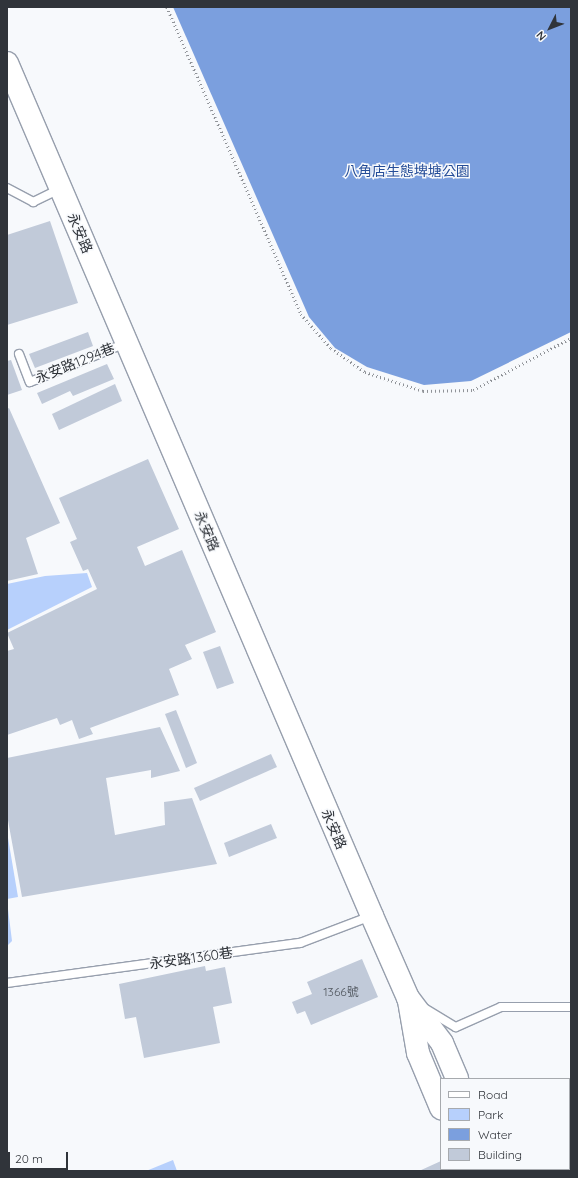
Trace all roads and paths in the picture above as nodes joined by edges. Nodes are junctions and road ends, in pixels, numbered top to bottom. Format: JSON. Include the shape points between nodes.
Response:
{"nodes":[{"id":1,"x":167,"y":7,"type":"edge"},
{"id":2,"x":7,"y":63,"type":"edge"},
{"id":3,"x":7,"y":188,"type":"edge"},
{"id":4,"x":62,"y":188,"type":"junction"},
{"id":5,"x":571,"y":338,"type":"edge"},
{"id":6,"x":127,"y":342,"type":"junction"},
{"id":7,"x":19,"y":354,"type":"dead end"},
{"id":8,"x":372,"y":916,"type":"junction"},
{"id":9,"x":7,"y":983,"type":"edge"},
{"id":10,"x":408,"y":998,"type":"junction"},
{"id":11,"x":571,"y":1007,"type":"edge"},
{"id":12,"x":457,"y":1078,"type":"edge"},
{"id":13,"x":440,"y":1106,"type":"edge"}],
"edges":[{"from":1,"to":5,"type":"path","via":[[300,314],[330,348],[365,372],[423,391],[473,390]]},
{"from":2,"to":4,"type":"main road","name":"永安路"},
{"from":3,"to":4,"type":"lane","via":[[33,202]]},
{"from":4,"to":6,"type":"main road","name":"永安路"},
{"from":6,"to":7,"type":"lane","name":"永安路1294巷","via":[[30,382]]},
{"from":6,"to":8,"type":"main road","name":"永安路"},
{"from":8,"to":9,"type":"lane","name":"永安路1360巷","via":[[300,943]]},
{"from":8,"to":10,"type":"main road","name":"永安路"},
{"from":10,"to":11,"type":"lane","via":[[456,1027],[501,1007]]},
{"from":10,"to":12,"type":"main road","name":"永安路","via":[[442,1043]]},
{"from":10,"to":13,"type":"main road","name":"永安路","via":[[418,1053]]}]}
